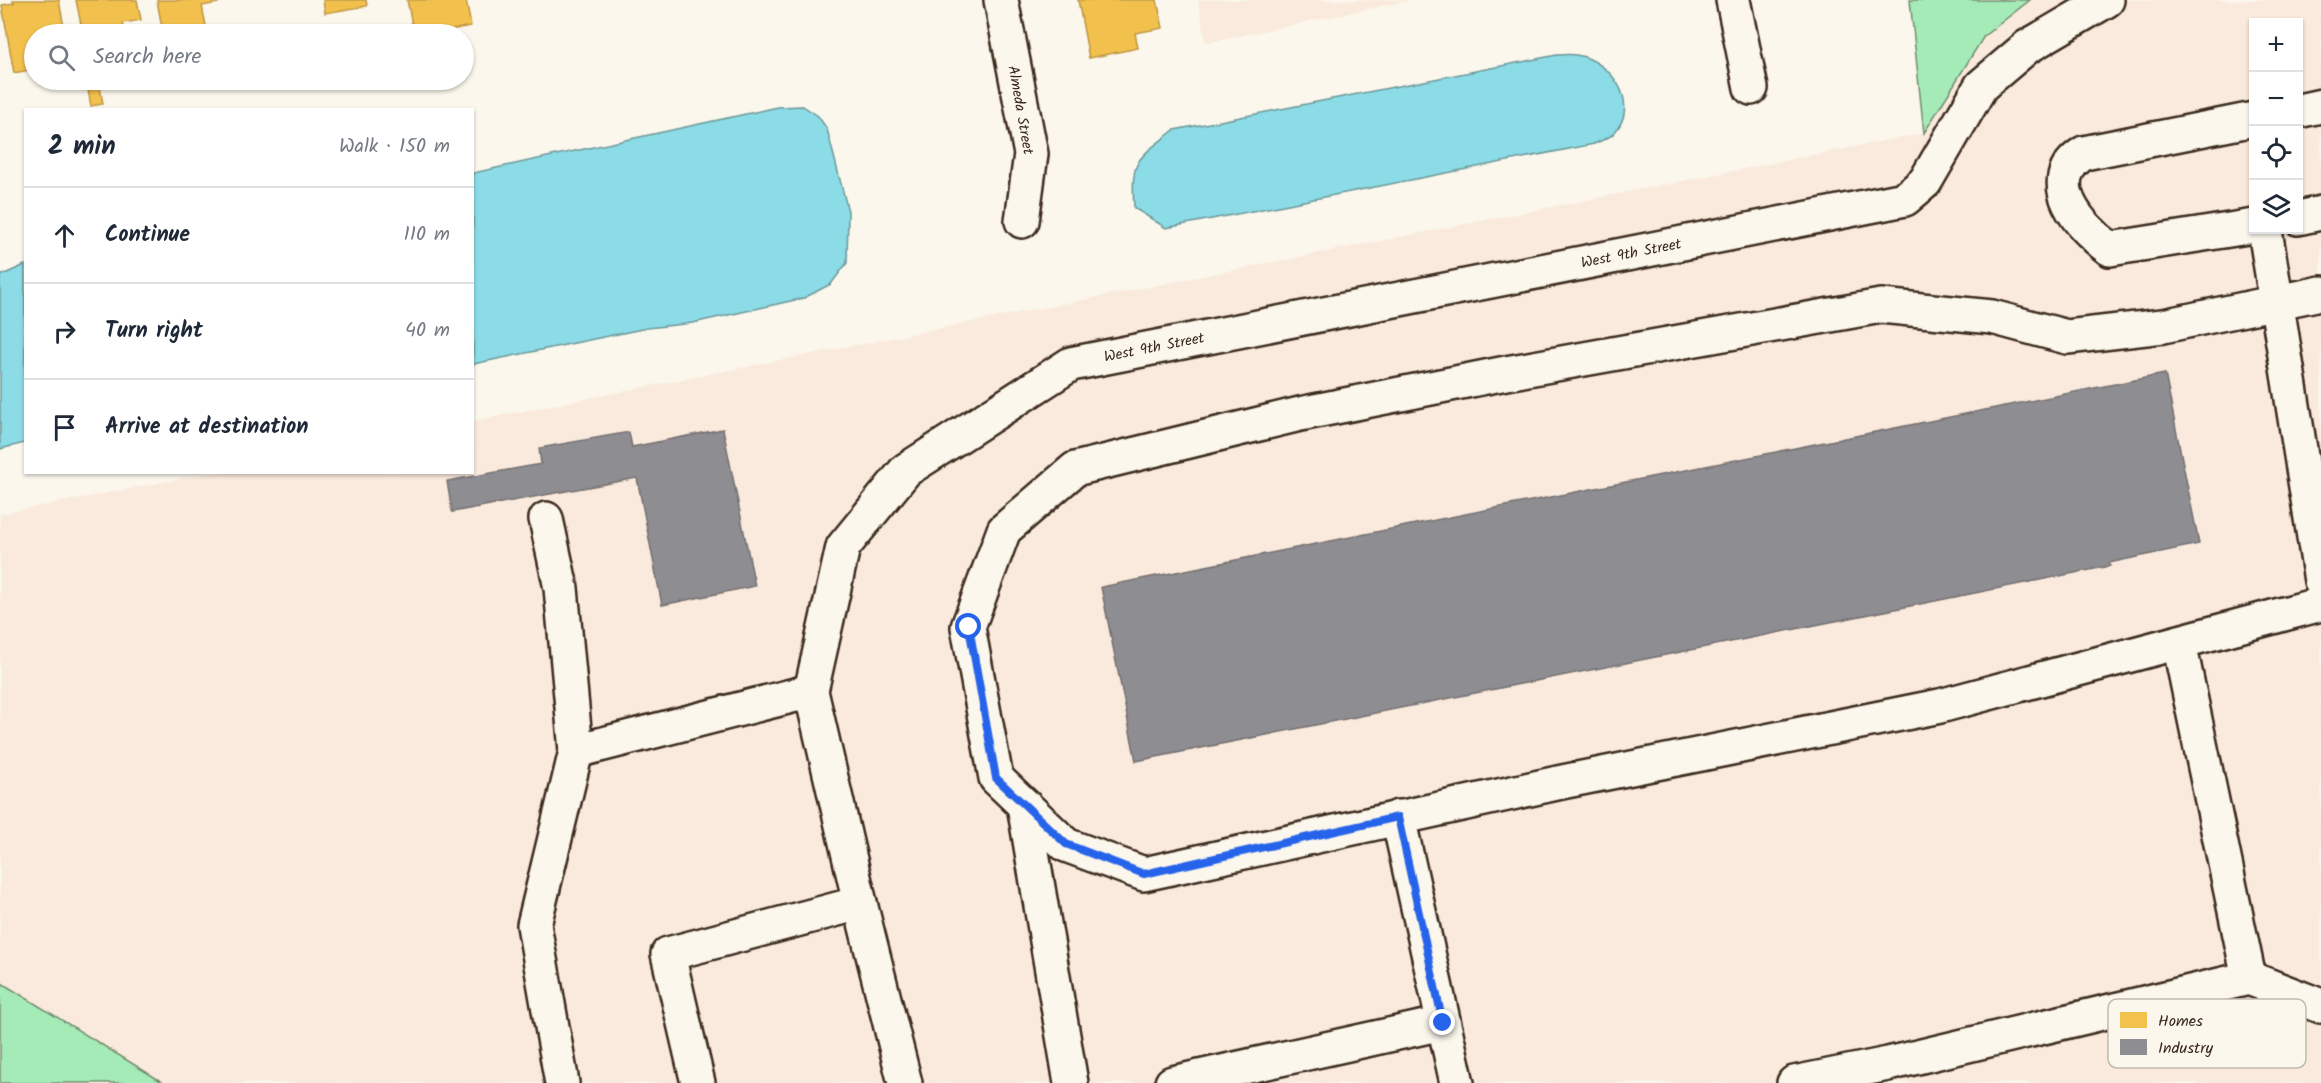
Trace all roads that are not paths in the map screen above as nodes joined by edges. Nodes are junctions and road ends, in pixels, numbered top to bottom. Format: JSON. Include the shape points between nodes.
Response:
{"nodes":[{"id":1,"x":1001,"y":0,"type":"edge"},
{"id":2,"x":1733,"y":0,"type":"edge"},
{"id":3,"x":2107,"y":0,"type":"edge"},
{"id":4,"x":1751,"y":88,"type":"dead end"},
{"id":5,"x":2321,"y":106,"type":"edge"},
{"id":6,"x":2303,"y":110,"type":"edge"},
{"id":7,"x":2249,"y":120,"type":"edge"},
{"id":8,"x":2321,"y":213,"type":"edge"},
{"id":9,"x":2303,"y":217,"type":"edge"},
{"id":10,"x":1022,"y":221,"type":"dead end"},
{"id":11,"x":2249,"y":227,"type":"edge"},
{"id":12,"x":2266,"y":234,"type":"edge"},
{"id":13,"x":2321,"y":293,"type":"edge"},
{"id":14,"x":2275,"y":303,"type":"junction"},
{"id":15,"x":546,"y":519,"type":"dead end"},
{"id":16,"x":2321,"y":581,"type":"edge"},
{"id":17,"x":2321,"y":604,"type":"edge"},
{"id":18,"x":2179,"y":643,"type":"junction"},
{"id":19,"x":811,"y":691,"type":"junction"},
{"id":20,"x":576,"y":751,"type":"junction"},
{"id":21,"x":1024,"y":805,"type":"junction"},
{"id":22,"x":1398,"y":817,"type":"junction"},
{"id":23,"x":860,"y":903,"type":"junction"},
{"id":24,"x":2249,"y":978,"type":"junction"},
{"id":25,"x":2170,"y":999,"type":"edge"},
{"id":26,"x":2303,"y":999,"type":"edge"},
{"id":27,"x":2306,"y":1000,"type":"edge"},
{"id":28,"x":2321,"y":1006,"type":"edge"},
{"id":29,"x":2108,"y":1016,"type":"edge"},
{"id":30,"x":1443,"y":1023,"type":"junction"},
{"id":31,"x":1890,"y":1074,"type":"edge"},
{"id":32,"x":562,"y":1083,"type":"edge"},
{"id":33,"x":698,"y":1083,"type":"edge"},
{"id":34,"x":905,"y":1083,"type":"edge"},
{"id":35,"x":1071,"y":1083,"type":"edge"},
{"id":36,"x":1172,"y":1083,"type":"edge"},
{"id":37,"x":1457,"y":1083,"type":"edge"},
{"id":38,"x":1794,"y":1083,"type":"edge"}],
"edges":[{"from":1,"to":10,"type":"street","name":"Almeda Street","via":[[1031,154]]},
{"from":2,"to":4,"type":"street"},
{"from":3,"to":19,"type":"street","name":"West 9th Street","via":[[2027,46],[1981,86],[1926,182],[1905,199],[1071,364],[906,470],[843,547]]},
{"from":5,"to":6,"type":"street"},
{"from":7,"to":11,"type":"street","via":[[2084,153],[2070,161],[2066,174],[2070,208],[2088,233],[2110,249]]},
{"from":8,"to":9,"type":"street"},
{"from":12,"to":14,"type":"street"},
{"from":13,"to":14,"type":"street"},
{"from":14,"to":16,"type":"street"},
{"from":14,"to":21,"type":"street","via":[[2163,326],[2067,337],[1992,317],[1881,306],[1300,414],[1075,469],[1004,530],[969,627],[996,778]]},
{"from":15,"to":20,"type":"street","via":[[561,588]]},
{"from":17,"to":18,"type":"street"},
{"from":18,"to":22,"type":"street","via":[[1940,706]]},
{"from":18,"to":24,"type":"street"},
{"from":19,"to":20,"type":"street"},
{"from":19,"to":23,"type":"street"},
{"from":20,"to":32,"type":"street","via":[[534,925]]},
{"from":21,"to":22,"type":"street","via":[[1066,844],[1144,874]]},
{"from":21,"to":35,"type":"street"},
{"from":22,"to":30,"type":"street"},
{"from":23,"to":33,"type":"street","via":[[668,954]]},
{"from":23,"to":34,"type":"street"},
{"from":24,"to":25,"type":"street"},
{"from":24,"to":26,"type":"street"},
{"from":27,"to":28,"type":"street"},
{"from":29,"to":31,"type":"street"},
{"from":30,"to":36,"type":"street"},
{"from":30,"to":37,"type":"street"},
{"from":31,"to":38,"type":"street"}]}
